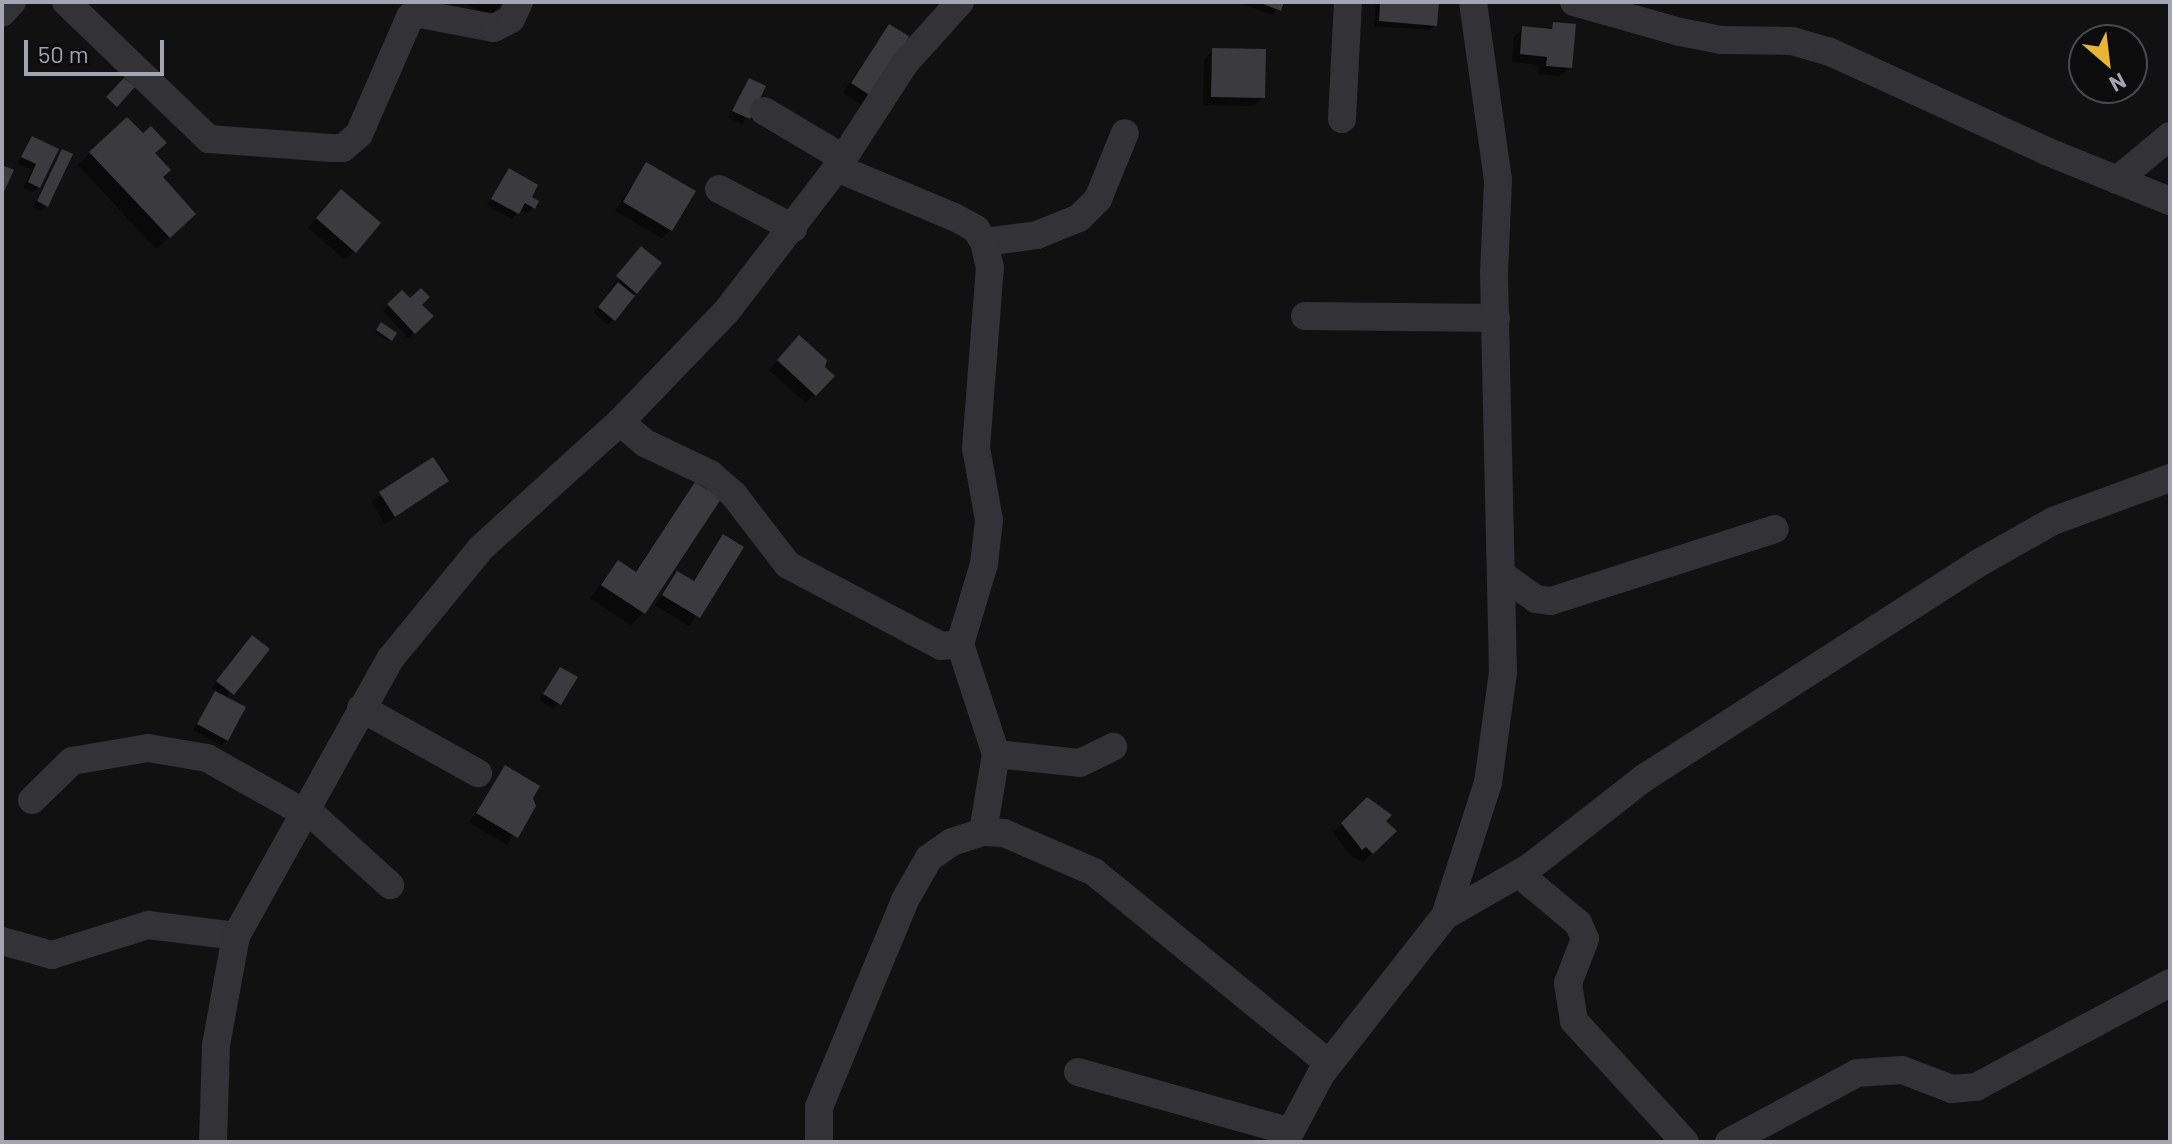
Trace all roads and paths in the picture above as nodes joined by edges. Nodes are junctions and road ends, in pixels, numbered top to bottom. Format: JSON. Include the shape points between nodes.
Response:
{"nodes":[{"id":1,"x":12,"y":2,"type":"edge"},
{"id":2,"x":66,"y":2,"type":"edge"},
{"id":3,"x":519,"y":2,"type":"edge"},
{"id":4,"x":960,"y":2,"type":"edge"},
{"id":5,"x":1348,"y":2,"type":"edge"},
{"id":6,"x":1473,"y":2,"type":"edge"},
{"id":7,"x":1574,"y":2,"type":"edge"},
{"id":8,"x":2,"y":13,"type":"edge"},
{"id":9,"x":764,"y":111,"type":"dead end"},
{"id":10,"x":1342,"y":119,"type":"dead end"},
{"id":11,"x":1125,"y":133,"type":"dead end"},
{"id":12,"x":2170,"y":136,"type":"edge"},
{"id":13,"x":840,"y":163,"type":"junction"},
{"id":14,"x":2117,"y":180,"type":"junction"},
{"id":15,"x":719,"y":189,"type":"dead end"},
{"id":16,"x":2170,"y":201,"type":"edge"},
{"id":17,"x":793,"y":228,"type":"junction"},
{"id":18,"x":984,"y":242,"type":"junction"},
{"id":19,"x":1305,"y":316,"type":"dead end"},
{"id":20,"x":1496,"y":318,"type":"junction"},
{"id":21,"x":620,"y":422,"type":"junction"},
{"id":22,"x":2170,"y":478,"type":"edge"},
{"id":23,"x":1775,"y":529,"type":"dead end"},
{"id":24,"x":1502,"y":575,"type":"junction"},
{"id":25,"x":960,"y":644,"type":"junction"},
{"id":26,"x":361,"y":708,"type":"junction"},
{"id":27,"x":1113,"y":747,"type":"dead end"},
{"id":28,"x":996,"y":754,"type":"junction"},
{"id":29,"x":478,"y":773,"type":"dead end"},
{"id":30,"x":32,"y":800,"type":"dead end"},
{"id":31,"x":304,"y":810,"type":"junction"},
{"id":32,"x":983,"y":832,"type":"junction"},
{"id":33,"x":1519,"y":874,"type":"junction"},
{"id":34,"x":390,"y":885,"type":"dead end"},
{"id":35,"x":1445,"y":916,"type":"junction"},
{"id":36,"x":236,"y":936,"type":"junction"},
{"id":37,"x":2,"y":941,"type":"edge"},
{"id":38,"x":2170,"y":983,"type":"edge"},
{"id":39,"x":1329,"y":1064,"type":"junction"},
{"id":40,"x":1078,"y":1072,"type":"dead end"},
{"id":41,"x":1286,"y":1137,"type":"edge"},
{"id":42,"x":213,"y":1142,"type":"edge"},
{"id":43,"x":819,"y":1142,"type":"edge"},
{"id":44,"x":1685,"y":1142,"type":"edge"},
{"id":45,"x":1729,"y":1142,"type":"edge"}],
"edges":[{"from":1,"to":8,"type":"street"},
{"from":2,"to":3,"type":"street","via":[[209,139],[343,148],[359,134],[410,17],[420,14],[494,28],[511,19]]},
{"from":4,"to":13,"type":"street","via":[[905,63]]},
{"from":5,"to":10,"type":"street"},
{"from":6,"to":20,"type":"street","via":[[1498,180]]},
{"from":7,"to":14,"type":"street","via":[[1721,40],[1792,41],[1828,51]]},
{"from":9,"to":13,"type":"street"},
{"from":11,"to":18,"type":"street","via":[[1098,199],[1079,218],[1058,229]]},
{"from":12,"to":14,"type":"street"},
{"from":13,"to":17,"type":"street"},
{"from":13,"to":18,"type":"street","via":[[976,229]]},
{"from":14,"to":16,"type":"street"},
{"from":15,"to":17,"type":"street"},
{"from":17,"to":21,"type":"street","via":[[726,312]]},
{"from":18,"to":25,"type":"street","via":[[990,268],[976,448],[989,520],[984,564]]},
{"from":19,"to":20,"type":"street"},
{"from":20,"to":24,"type":"street"},
{"from":21,"to":25,"type":"street","via":[[645,443],[710,474],[734,495],[788,565],[941,646]]},
{"from":21,"to":26,"type":"street","via":[[481,548],[435,599]]},
{"from":22,"to":33,"type":"street","via":[[2053,521],[1977,564],[1644,778]]},
{"from":23,"to":24,"type":"street","via":[[1551,601],[1536,599]]},
{"from":24,"to":35,"type":"street","via":[[1503,672],[1488,783]]},
{"from":25,"to":28,"type":"street"},
{"from":26,"to":29,"type":"street"},
{"from":26,"to":31,"type":"street"},
{"from":27,"to":28,"type":"street","via":[[1080,763]]},
{"from":28,"to":32,"type":"street"},
{"from":30,"to":31,"type":"street","via":[[72,761],[148,748],[207,758]]},
{"from":31,"to":34,"type":"street"},
{"from":31,"to":36,"type":"street"},
{"from":32,"to":39,"type":"street","via":[[1004,833],[1094,872]]},
{"from":32,"to":43,"type":"street","via":[[952,842],[929,858],[905,900],[819,1107]]},
{"from":33,"to":35,"type":"street"},
{"from":33,"to":44,"type":"street","via":[[1578,923],[1585,939],[1568,983],[1574,1021]]},
{"from":35,"to":39,"type":"street"},
{"from":36,"to":37,"type":"street","via":[[148,925],[52,955]]},
{"from":36,"to":42,"type":"street","via":[[216,1045]]},
{"from":38,"to":45,"type":"street","via":[[1976,1087],[1952,1089],[1902,1070],[1857,1073]]},
{"from":39,"to":41,"type":"street"},
{"from":40,"to":41,"type":"street"}]}
